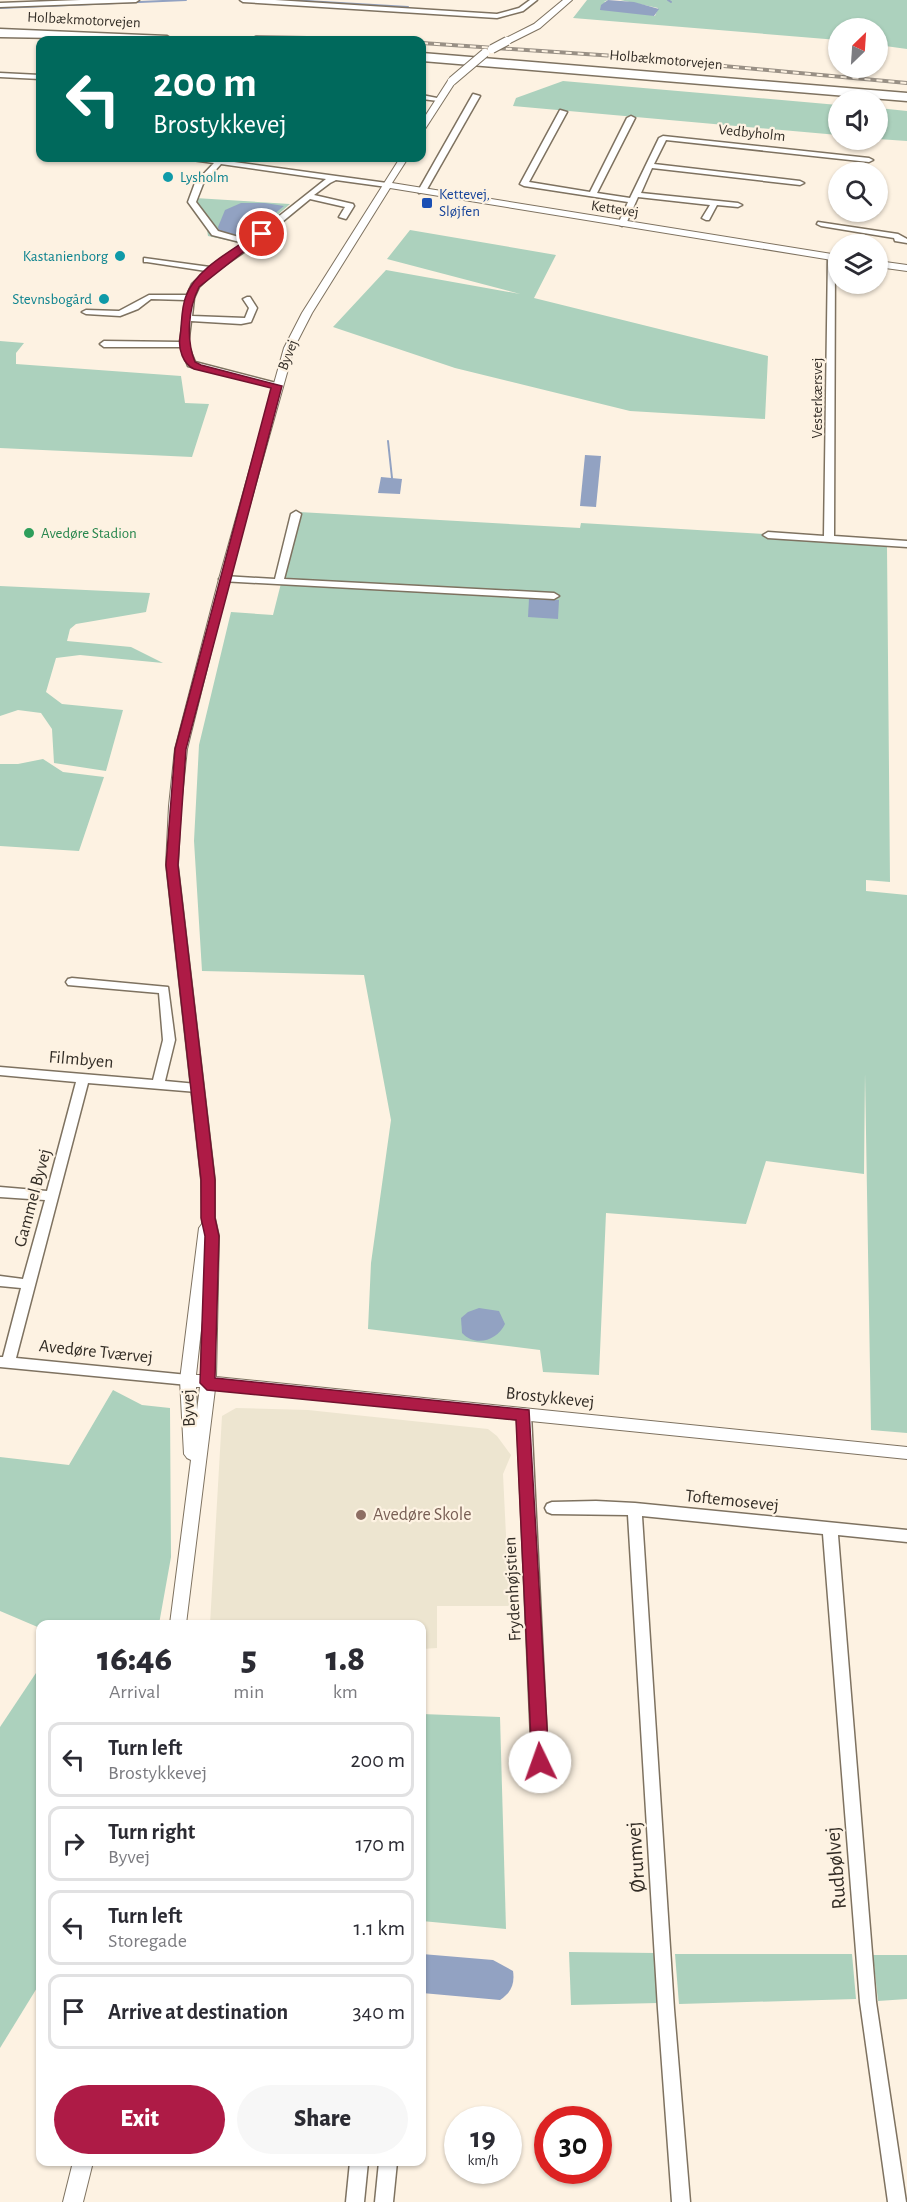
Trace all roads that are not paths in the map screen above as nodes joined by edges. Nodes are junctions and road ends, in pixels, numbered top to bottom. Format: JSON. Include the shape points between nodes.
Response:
{"nodes":[{"id":1,"x":136,"y":0,"type":"edge"},
{"id":2,"x":243,"y":0,"type":"edge"},
{"id":3,"x":534,"y":0,"type":"edge"},
{"id":4,"x":568,"y":0,"type":"edge"},
{"id":5,"x":0,"y":5,"type":"edge"},
{"id":6,"x":0,"y":33,"type":"edge"},
{"id":7,"x":71,"y":36,"type":"edge"},
{"id":8,"x":0,"y":40,"type":"edge"},
{"id":9,"x":36,"y":42,"type":"edge"},
{"id":10,"x":426,"y":57,"type":"edge"},
{"id":11,"x":426,"y":64,"type":"edge"},
{"id":12,"x":0,"y":75,"type":"edge"},
{"id":13,"x":36,"y":77,"type":"edge"},
{"id":14,"x":476,"y":96,"type":"dead end"},
{"id":15,"x":907,"y":97,"type":"edge"},
{"id":16,"x":426,"y":98,"type":"edge"},
{"id":17,"x":828,"y":98,"type":"edge"},
{"id":18,"x":438,"y":99,"type":"junction"},
{"id":19,"x":888,"y":103,"type":"edge"},
{"id":20,"x":907,"y":105,"type":"edge"},
{"id":21,"x":563,"y":112,"type":"dead end"},
{"id":22,"x":631,"y":118,"type":"dead end"},
{"id":23,"x":426,"y":120,"type":"edge"},
{"id":24,"x":869,"y":160,"type":"dead end"},
{"id":25,"x":219,"y":162,"type":"joint"},
{"id":26,"x":401,"y":162,"type":"edge"},
{"id":27,"x":650,"y":166,"type":"junction"},
{"id":28,"x":335,"y":178,"type":"junction"},
{"id":29,"x":800,"y":183,"type":"dead end"},
{"id":30,"x":387,"y":185,"type":"junction"},
{"id":31,"x":422,"y":191,"type":"junction"},
{"id":32,"x":592,"y":195,"type":"junction"},
{"id":33,"x":308,"y":196,"type":"junction"},
{"id":34,"x":635,"y":198,"type":"junction"},
{"id":35,"x":715,"y":203,"type":"junction"},
{"id":36,"x":738,"y":205,"type":"dead end"},
{"id":37,"x":343,"y":217,"type":"dead end"},
{"id":38,"x":706,"y":218,"type":"dead end"},
{"id":39,"x":622,"y":224,"type":"junction"},
{"id":40,"x":821,"y":224,"type":"dead end"},
{"id":41,"x":907,"y":241,"type":"edge"},
{"id":42,"x":251,"y":243,"type":"junction"},
{"id":43,"x":828,"y":256,"type":"edge"},
{"id":44,"x":147,"y":260,"type":"dead end"},
{"id":45,"x":888,"y":265,"type":"edge"},
{"id":46,"x":907,"y":268,"type":"edge"},
{"id":47,"x":212,"y":270,"type":"junction"},
{"id":48,"x":834,"y":294,"type":"edge"},
{"id":49,"x":190,"y":297,"type":"junction"},
{"id":50,"x":247,"y":299,"type":"dead end"},
{"id":51,"x":86,"y":312,"type":"dead end"},
{"id":52,"x":187,"y":318,"type":"junction"},
{"id":53,"x":104,"y":344,"type":"dead end"},
{"id":54,"x":184,"y":345,"type":"junction"},
{"id":55,"x":277,"y":386,"type":"junction"},
{"id":56,"x":296,"y":514,"type":"dead end"},
{"id":57,"x":768,"y":535,"type":"dead end"},
{"id":58,"x":830,"y":539,"type":"junction"},
{"id":59,"x":907,"y":544,"type":"edge"},
{"id":60,"x":224,"y":579,"type":"junction"},
{"id":61,"x":279,"y":582,"type":"junction"},
{"id":62,"x":554,"y":596,"type":"dead end"},
{"id":63,"x":72,"y":982,"type":"dead end"},
{"id":64,"x":0,"y":1071,"type":"edge"},
{"id":65,"x":83,"y":1078,"type":"junction"},
{"id":66,"x":158,"y":1085,"type":"junction"},
{"id":67,"x":197,"y":1088,"type":"junction"},
{"id":68,"x":0,"y":1192,"type":"edge"},
{"id":69,"x":52,"y":1196,"type":"junction"},
{"id":70,"x":208,"y":1218,"type":"junction"},
{"id":71,"x":0,"y":1281,"type":"edge"},
{"id":72,"x":20,"y":1282,"type":"dead end"},
{"id":73,"x":4,"y":1362,"type":"edge"},
{"id":74,"x":188,"y":1380,"type":"junction"},
{"id":75,"x":207,"y":1383,"type":"junction"},
{"id":76,"x":524,"y":1414,"type":"junction"},
{"id":77,"x":907,"y":1453,"type":"edge"},
{"id":78,"x":194,"y":1492,"type":"junction"},
{"id":79,"x":552,"y":1508,"type":"dead end"},
{"id":80,"x":635,"y":1509,"type":"junction"},
{"id":81,"x":830,"y":1529,"type":"junction"},
{"id":82,"x":907,"y":1536,"type":"edge"},
{"id":83,"x":178,"y":1620,"type":"edge"},
{"id":84,"x":540,"y":1762,"type":"dead end"},
{"id":85,"x":82,"y":2166,"type":"edge"},
{"id":86,"x":359,"y":2166,"type":"edge"},
{"id":87,"x":388,"y":2166,"type":"edge"},
{"id":88,"x":73,"y":2202,"type":"edge"},
{"id":89,"x":355,"y":2202,"type":"edge"},
{"id":90,"x":384,"y":2202,"type":"edge"},
{"id":91,"x":681,"y":2202,"type":"edge"},
{"id":92,"x":897,"y":2202,"type":"edge"}],
"edges":[{"from":1,"to":5,"type":"street"},
{"from":2,"to":3,"type":"street","via":[[497,15]]},
{"from":4,"to":18,"type":"street","bridge":true,"via":[[537,26],[488,51],[452,81]]},
{"from":6,"to":7,"type":"highway","name":"Holbækmotorvejen"},
{"from":8,"to":9,"type":"highway","name":"Holbækmotorvejen"},
{"from":10,"to":15,"type":"highway","name":"Holbækmotorvejen"},
{"from":11,"to":17,"type":"highway","name":"Holbækmotorvejen"},
{"from":12,"to":13,"type":"street"},
{"from":14,"to":31,"type":"street"},
{"from":16,"to":18,"type":"street"},
{"from":18,"to":23,"type":"street"},
{"from":19,"to":20,"type":"highway"},
{"from":21,"to":32,"type":"street","via":[[524,184]]},
{"from":22,"to":32,"type":"street"},
{"from":24,"to":27,"type":"street","name":"Vedbyholm","via":[[663,138]]},
{"from":25,"to":28,"type":"street"},
{"from":25,"to":42,"type":"street","via":[[199,183],[192,202],[215,233]]},
{"from":26,"to":30,"type":"street","name":"Byvej"},
{"from":27,"to":29,"type":"street"},
{"from":27,"to":34,"type":"street","name":"Vedbyholm"},
{"from":28,"to":30,"type":"street"},
{"from":28,"to":33,"type":"street"},
{"from":30,"to":31,"type":"street","name":"Kettevej"},
{"from":30,"to":55,"type":"street","name":"Byvej","via":[[307,313],[289,348]]},
{"from":31,"to":39,"type":"street","name":"Kettevej"},
{"from":32,"to":34,"type":"street"},
{"from":33,"to":37,"type":"street","via":[[350,206]]},
{"from":33,"to":42,"type":"street"},
{"from":34,"to":35,"type":"street"},
{"from":34,"to":39,"type":"street","name":"Vedbyholm"},
{"from":35,"to":36,"type":"street"},
{"from":35,"to":38,"type":"street"},
{"from":39,"to":43,"type":"street","name":"Kettevej"},
{"from":40,"to":41,"type":"street","via":[[898,236]]},
{"from":42,"to":47,"type":"street"},
{"from":44,"to":47,"type":"street"},
{"from":45,"to":46,"type":"street"},
{"from":47,"to":49,"type":"street","via":[[195,286]]},
{"from":48,"to":58,"type":"street","name":"Vesterkærsvej"},
{"from":49,"to":51,"type":"street","via":[[149,297],[120,314]]},
{"from":49,"to":52,"type":"street"},
{"from":50,"to":52,"type":"street","via":[[253,308],[248,320]]},
{"from":52,"to":54,"type":"street"},
{"from":53,"to":54,"type":"street"},
{"from":54,"to":55,"type":"street","via":[[191,364],[197,367]]},
{"from":55,"to":60,"type":"street","name":"Byvej"},
{"from":56,"to":61,"type":"street"},
{"from":57,"to":58,"type":"street"},
{"from":58,"to":59,"type":"street"},
{"from":60,"to":61,"type":"street"},
{"from":60,"to":67,"type":"street","name":"Byvej","via":[[181,749],[175,806],[172,865]]},
{"from":61,"to":62,"type":"street"},
{"from":63,"to":66,"type":"street","via":[[164,990],[169,1040]]},
{"from":64,"to":65,"type":"street","name":"Filmbyen"},
{"from":65,"to":66,"type":"street","name":"Filmbyen"},
{"from":65,"to":69,"type":"street","name":"Gammel Byvej"},
{"from":66,"to":67,"type":"street","name":"Filmbyen"},
{"from":67,"to":70,"type":"street","name":"Byvej","via":[[208,1180]]},
{"from":68,"to":69,"type":"street"},
{"from":69,"to":73,"type":"street","name":"Gammel Byvej"},
{"from":70,"to":74,"type":"street","name":"Byvej","via":[[201,1250]]},
{"from":70,"to":75,"type":"street","name":"Byvej","via":[[212,1236]]},
{"from":71,"to":72,"type":"street"},
{"from":73,"to":74,"type":"street","name":"Avedøre Tværvej"},
{"from":74,"to":75,"type":"street","name":"Brostykkevej"},
{"from":74,"to":78,"type":"street","name":"Byvej"},
{"from":75,"to":76,"type":"street","name":"Brostykkevej"},
{"from":75,"to":78,"type":"street","name":"Byvej"},
{"from":76,"to":77,"type":"street","name":"Brostykkevej"},
{"from":76,"to":84,"type":"street","name":"Frydenhøjstien"},
{"from":78,"to":83,"type":"street","name":"Byvej"},
{"from":79,"to":80,"type":"street","name":"Toftemosevej"},
{"from":80,"to":81,"type":"street","name":"Toftemosevej"},
{"from":80,"to":91,"type":"street","name":"Ørumvej"},
{"from":81,"to":82,"type":"street","name":"Toftemosevej"},
{"from":81,"to":92,"type":"street","name":"Rudbølvej","via":[[868,2002]]},
{"from":85,"to":88,"type":"street"},
{"from":86,"to":89,"type":"street"},
{"from":87,"to":90,"type":"street"}]}
